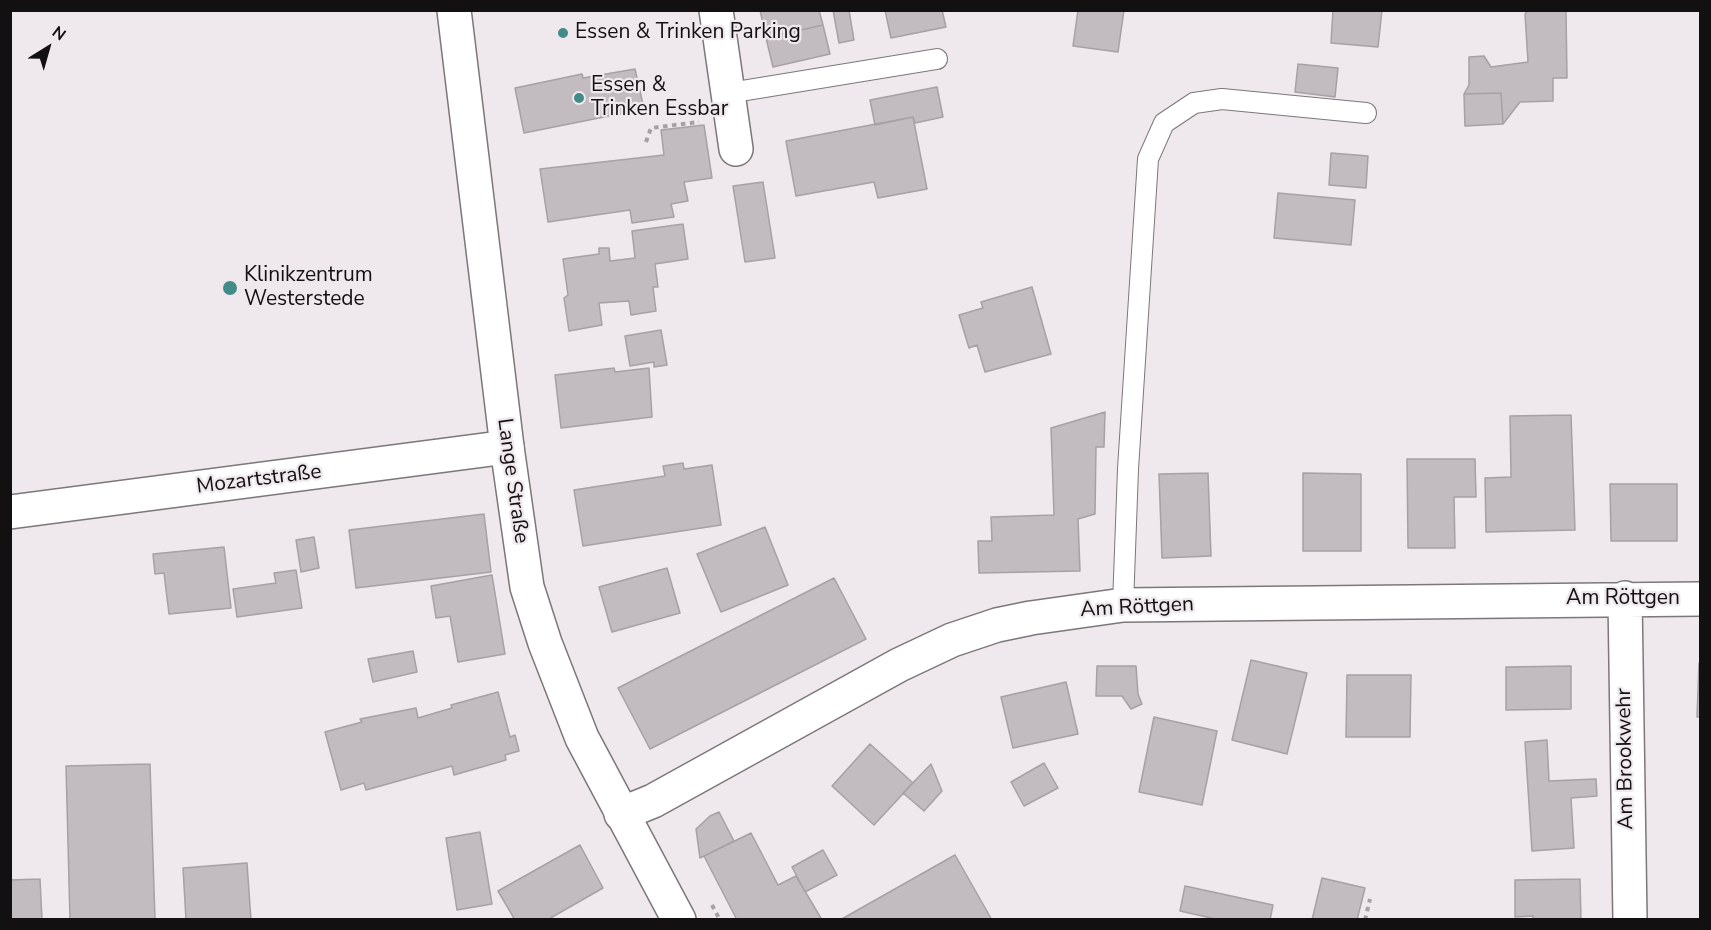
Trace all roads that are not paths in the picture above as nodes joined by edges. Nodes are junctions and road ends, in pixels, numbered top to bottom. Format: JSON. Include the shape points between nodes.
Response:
{"nodes":[{"id":1,"x":454,"y":10,"type":"edge"},
{"id":2,"x":716,"y":10,"type":"edge"},
{"id":3,"x":937,"y":59,"type":"dead end"},
{"id":4,"x":731,"y":105,"type":"junction"},
{"id":5,"x":1366,"y":113,"type":"dead end"},
{"id":6,"x":736,"y":149,"type":"dead end"},
{"id":7,"x":507,"y":447,"type":"junction"},
{"id":8,"x":10,"y":512,"type":"edge"},
{"id":9,"x":1625,"y":598,"type":"junction"},
{"id":10,"x":1701,"y":599,"type":"edge"},
{"id":11,"x":1123,"y":605,"type":"junction"},
{"id":12,"x":621,"y":814,"type":"junction"},
{"id":13,"x":679,"y":920,"type":"edge"},
{"id":14,"x":1630,"y":920,"type":"edge"}],
"edges":[{"from":1,"to":7,"type":"street","name":"Lange Straße"},
{"from":2,"to":4,"type":"street"},
{"from":3,"to":4,"type":"lane"},
{"from":4,"to":6,"type":"street"},
{"from":5,"to":11,"type":"lane","via":[[1222,99],[1194,103],[1164,123],[1148,159]]},
{"from":7,"to":8,"type":"street","name":"Mozartstraße"},
{"from":7,"to":12,"type":"street","name":"Lange Straße","via":[[527,587],[566,701]]},
{"from":9,"to":10,"type":"street","name":"Am Röttgen"},
{"from":9,"to":11,"type":"street","name":"Am Röttgen"},
{"from":9,"to":14,"type":"street","name":"Am Brookwehr"},
{"from":11,"to":12,"type":"street","name":"Am Röttgen","via":[[1031,618],[952,640]]},
{"from":12,"to":13,"type":"street","name":"Lange Straße"}]}
